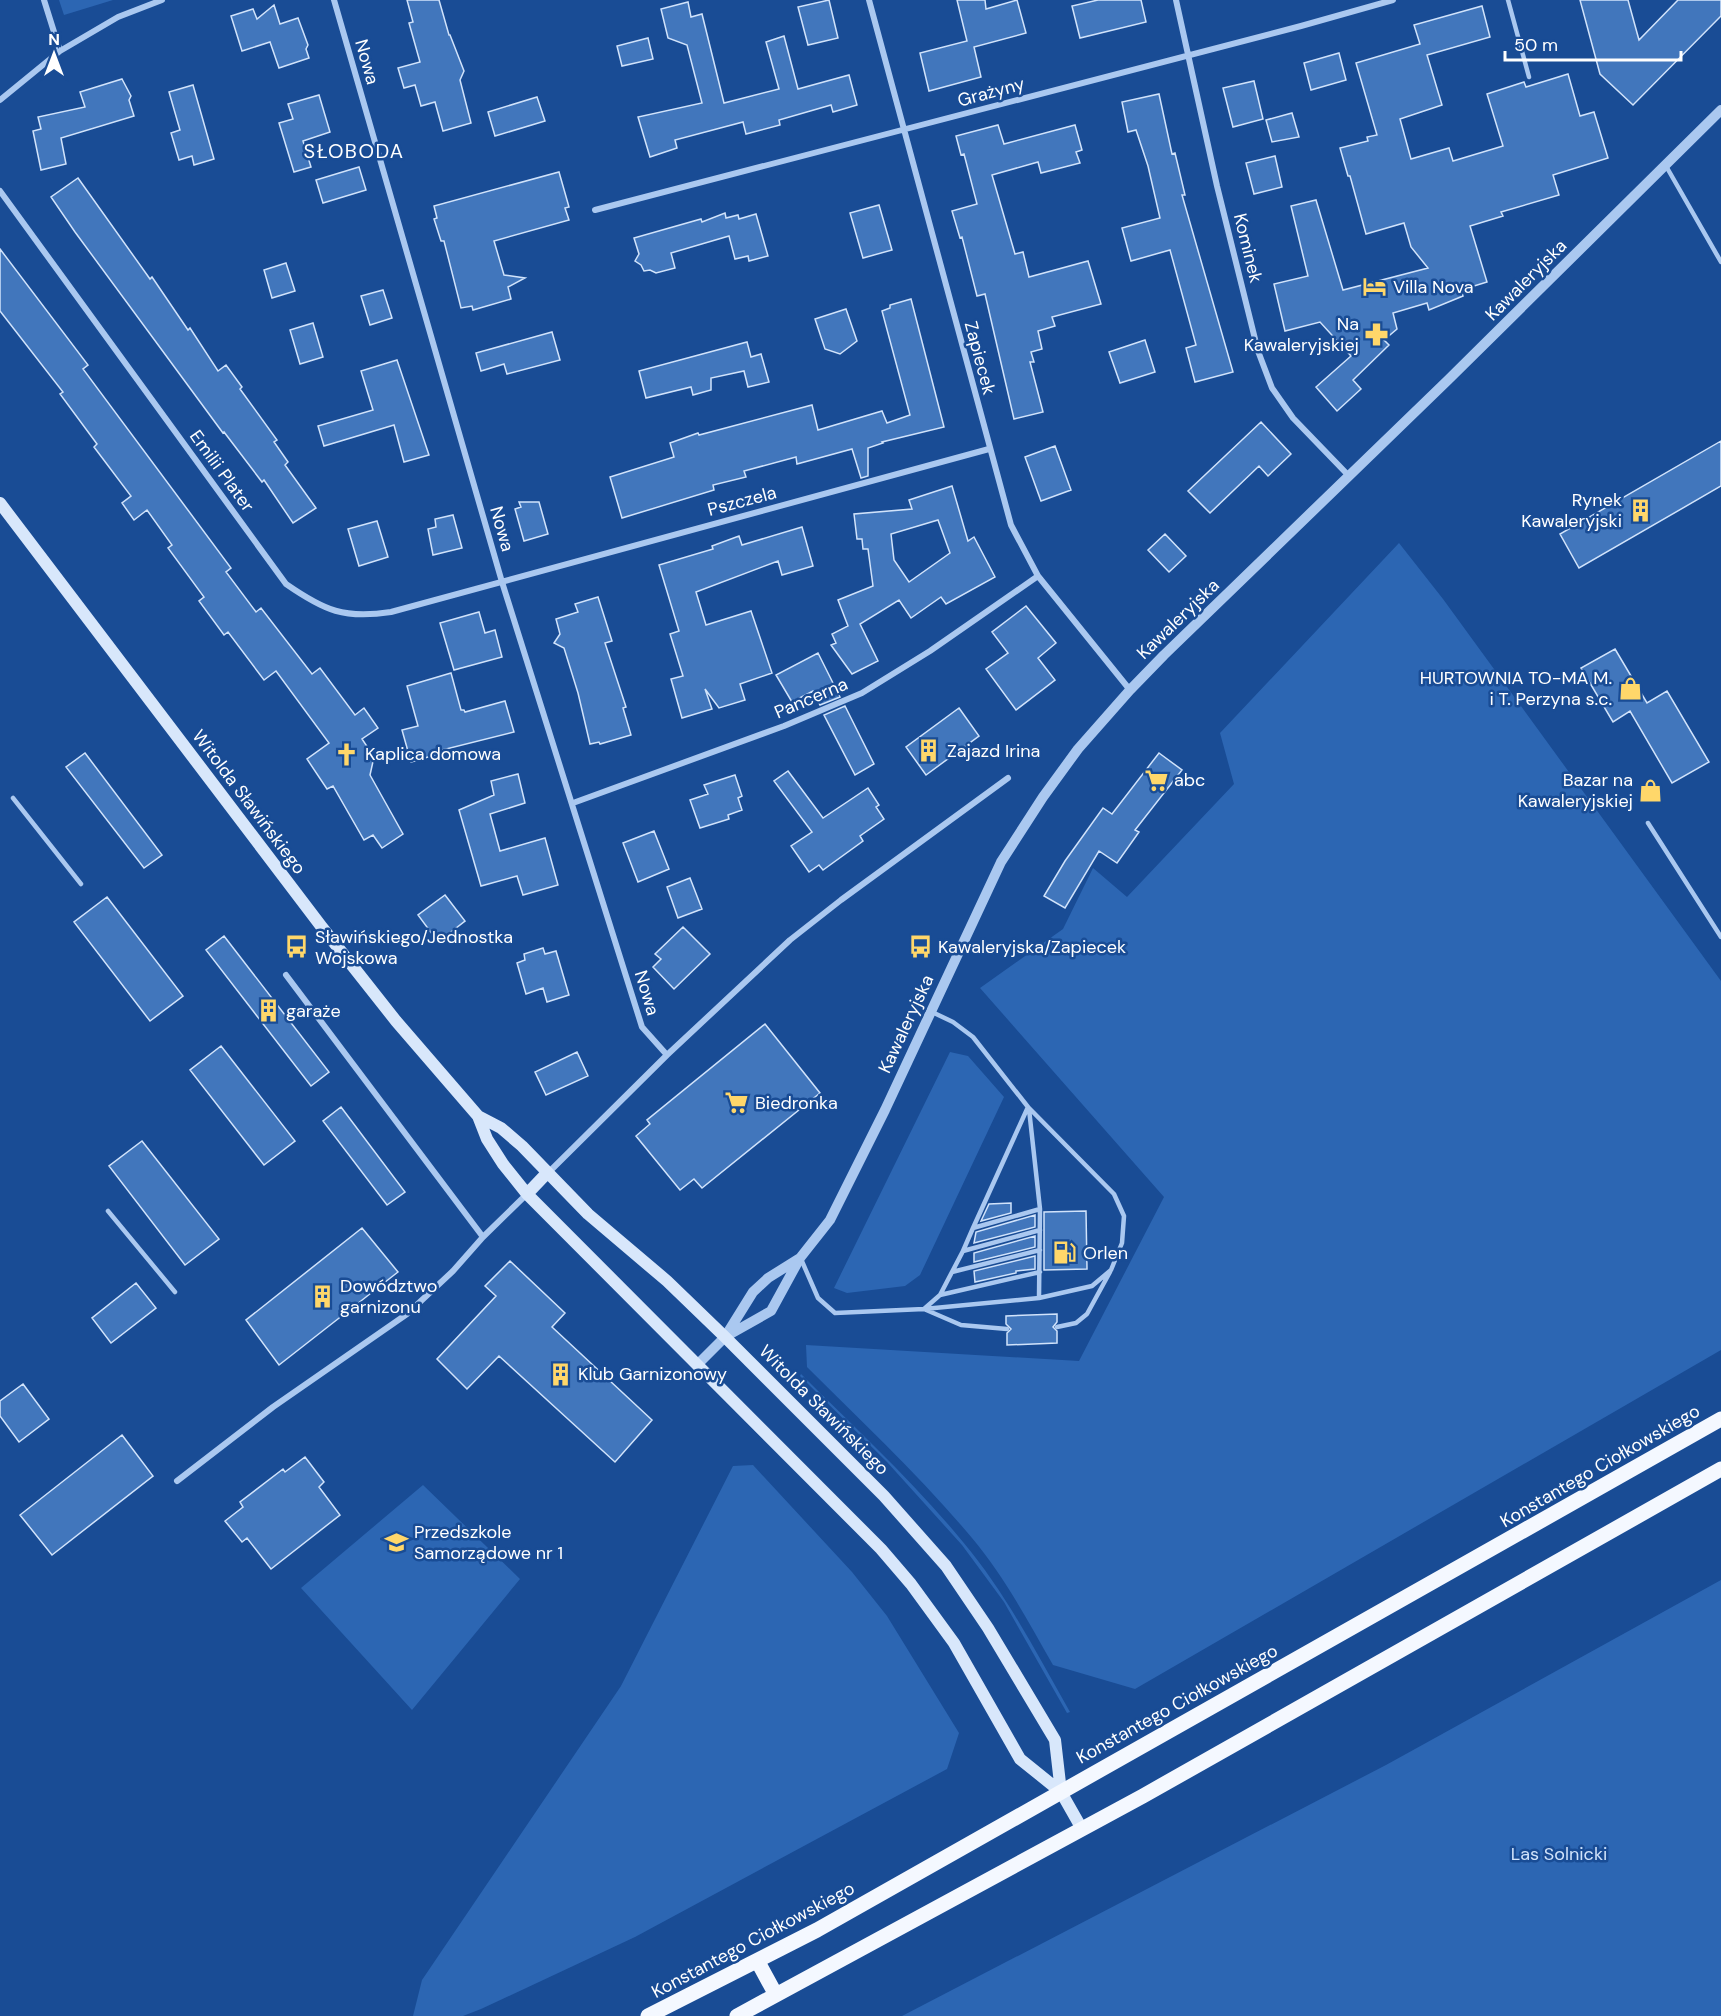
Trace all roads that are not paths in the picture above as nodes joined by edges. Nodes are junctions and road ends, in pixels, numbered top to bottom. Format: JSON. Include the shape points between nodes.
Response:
{"nodes":[{"id":1,"x":44,"y":0,"type":"edge"},
{"id":2,"x":162,"y":0,"type":"edge"},
{"id":3,"x":334,"y":0,"type":"edge"},
{"id":4,"x":869,"y":0,"type":"edge"},
{"id":5,"x":1176,"y":0,"type":"edge"},
{"id":6,"x":1392,"y":0,"type":"edge"},
{"id":7,"x":1508,"y":0,"type":"edge"},
{"id":8,"x":60,"y":51,"type":"junction"},
{"id":9,"x":1189,"y":55,"type":"junction"},
{"id":10,"x":1529,"y":77,"type":"dead end"},
{"id":11,"x":0,"y":100,"type":"edge"},
{"id":12,"x":1721,"y":110,"type":"edge"},
{"id":13,"x":904,"y":130,"type":"junction"},
{"id":14,"x":1666,"y":166,"type":"junction"},
{"id":15,"x":0,"y":191,"type":"edge"},
{"id":16,"x":595,"y":210,"type":"dead end"},
{"id":17,"x":1721,"y":262,"type":"edge"},
{"id":18,"x":989,"y":449,"type":"junction"},
{"id":19,"x":1349,"y":476,"type":"junction"},
{"id":20,"x":0,"y":503,"type":"edge"},
{"id":21,"x":1038,"y":576,"type":"junction"},
{"id":22,"x":502,"y":582,"type":"junction"},
{"id":23,"x":1130,"y":690,"type":"junction"},
{"id":24,"x":1008,"y":778,"type":"dead end"},
{"id":25,"x":13,"y":798,"type":"dead end"},
{"id":26,"x":573,"y":803,"type":"junction"},
{"id":27,"x":1648,"y":823,"type":"dead end"},
{"id":28,"x":81,"y":884,"type":"dead end"},
{"id":29,"x":1721,"y":937,"type":"edge"},
{"id":30,"x":286,"y":975,"type":"dead end"},
{"id":31,"x":930,"y":1011,"type":"junction"},
{"id":32,"x":667,"y":1055,"type":"junction"},
{"id":33,"x":1028,"y":1107,"type":"junction"},
{"id":34,"x":478,"y":1116,"type":"junction"},
{"id":35,"x":547,"y":1173,"type":"junction"},
{"id":36,"x":527,"y":1194,"type":"junction"},
{"id":37,"x":1040,"y":1209,"type":"junction"},
{"id":38,"x":108,"y":1211,"type":"dead end"},
{"id":39,"x":973,"y":1228,"type":"junction"},
{"id":40,"x":1040,"y":1230,"type":"junction"},
{"id":41,"x":483,"y":1237,"type":"junction"},
{"id":42,"x":1040,"y":1250,"type":"junction"},
{"id":43,"x":963,"y":1251,"type":"junction"},
{"id":44,"x":800,"y":1258,"type":"junction"},
{"id":45,"x":1112,"y":1270,"type":"junction"},
{"id":46,"x":952,"y":1272,"type":"junction"},
{"id":47,"x":1040,"y":1272,"type":"junction"},
{"id":48,"x":175,"y":1292,"type":"dead end"},
{"id":49,"x":940,"y":1295,"type":"junction"},
{"id":50,"x":1040,"y":1298,"type":"junction"},
{"id":51,"x":924,"y":1309,"type":"junction"},
{"id":52,"x":1057,"y":1327,"type":"dead end"},
{"id":53,"x":1006,"y":1329,"type":"dead end"},
{"id":54,"x":725,"y":1337,"type":"junction"},
{"id":55,"x":698,"y":1364,"type":"junction"},
{"id":56,"x":1721,"y":1419,"type":"edge"},
{"id":57,"x":1721,"y":1469,"type":"edge"},
{"id":58,"x":177,"y":1481,"type":"dead end"},
{"id":59,"x":1061,"y":1792,"type":"junction"},
{"id":60,"x":1082,"y":1830,"type":"junction"},
{"id":61,"x":758,"y":1962,"type":"junction"},
{"id":62,"x":776,"y":1995,"type":"junction"},
{"id":63,"x":648,"y":2016,"type":"edge"},
{"id":64,"x":737,"y":2016,"type":"edge"}],
"edges":[{"from":1,"to":8,"type":"street"},
{"from":2,"to":8,"type":"street","via":[[118,17]]},
{"from":3,"to":22,"type":"street","name":"Nowa"},
{"from":4,"to":13,"type":"street","name":"Zapiecek"},
{"from":5,"to":9,"type":"street","name":"Kominek"},
{"from":6,"to":9,"type":"street","name":"Grażyny"},
{"from":7,"to":10,"type":"lane"},
{"from":8,"to":11,"type":"street"},
{"from":9,"to":13,"type":"street","name":"Grażyny"},
{"from":9,"to":19,"type":"street","name":"Kominek","via":[[1258,351],[1272,388],[1293,418]]},
{"from":12,"to":14,"type":"street","name":"Kawaleryjska"},
{"from":13,"to":16,"type":"street","name":"Grażyny"},
{"from":13,"to":18,"type":"street","name":"Zapiecek"},
{"from":14,"to":17,"type":"lane"},
{"from":14,"to":19,"type":"street","name":"Kawaleryjska"},
{"from":15,"to":22,"type":"street","name":"Emilii Plater","via":[[286,584],[333,612],[365,616]]},
{"from":18,"to":21,"type":"street","name":"Zapiecek","via":[[1011,525]]},
{"from":18,"to":22,"type":"street","name":"Pszczela"},
{"from":19,"to":23,"type":"street","name":"Kawaleryjska"},
{"from":20,"to":34,"type":"main road","name":"Witolda Sławińskiego","via":[[321,926]]},
{"from":21,"to":23,"type":"street","name":"Zapiecek"},
{"from":21,"to":26,"type":"street","name":"Pancerna","via":[[862,693],[784,726]]},
{"from":22,"to":26,"type":"street","name":"Nowa"},
{"from":23,"to":31,"type":"street","name":"Kawaleryjska","via":[[1078,749],[1001,862]]},
{"from":24,"to":32,"type":"street","via":[[789,940]]},
{"from":25,"to":28,"type":"lane"},
{"from":26,"to":32,"type":"street","name":"Nowa","via":[[642,1028]]},
{"from":27,"to":29,"type":"lane"},
{"from":30,"to":41,"type":"street"},
{"from":31,"to":33,"type":"lane","via":[[973,1037]]},
{"from":31,"to":44,"type":"street","name":"Kawaleryjska","via":[[830,1220]]},
{"from":32,"to":35,"type":"street"},
{"from":33,"to":37,"type":"lane"},
{"from":33,"to":39,"type":"lane"},
{"from":33,"to":45,"type":"lane","via":[[1114,1194],[1124,1216],[1122,1243]]},
{"from":34,"to":35,"type":"main road","name":"Witolda Sławińskiego","via":[[501,1128]]},
{"from":34,"to":36,"type":"main road","name":"Witolda Sławińskiego","via":[[503,1164]]},
{"from":35,"to":36,"type":"main road"},
{"from":35,"to":54,"type":"main road","name":"Witolda Sławińskiego"},
{"from":36,"to":41,"type":"street"},
{"from":36,"to":55,"type":"main road","name":"Witolda Sławińskiego"},
{"from":37,"to":39,"type":"lane"},
{"from":37,"to":40,"type":"lane"},
{"from":38,"to":48,"type":"lane"},
{"from":39,"to":43,"type":"lane"},
{"from":40,"to":42,"type":"lane"},
{"from":40,"to":43,"type":"lane"},
{"from":41,"to":58,"type":"street","via":[[407,1314],[273,1407]]},
{"from":42,"to":46,"type":"lane"},
{"from":42,"to":47,"type":"lane"},
{"from":43,"to":46,"type":"lane"},
{"from":44,"to":51,"type":"lane","via":[[818,1298],[835,1313]]},
{"from":44,"to":54,"type":"street","name":"Kawaleryjska","via":[[753,1292]]},
{"from":44,"to":54,"type":"street","name":"Kawaleryjska","via":[[771,1311]]},
{"from":45,"to":50,"type":"lane","via":[[1092,1286]]},
{"from":45,"to":52,"type":"lane","via":[[1087,1314],[1076,1323]]},
{"from":46,"to":49,"type":"lane"},
{"from":47,"to":49,"type":"lane"},
{"from":47,"to":50,"type":"lane"},
{"from":49,"to":51,"type":"lane"},
{"from":50,"to":51,"type":"lane"},
{"from":51,"to":53,"type":"lane","via":[[961,1325]]},
{"from":54,"to":55,"type":"street","name":"Kawaleryjska"},
{"from":54,"to":59,"type":"main road","name":"Witolda Sławińskiego","via":[[884,1496],[946,1566],[1055,1740]]},
{"from":55,"to":59,"type":"main road","name":"Witolda Sławińskiego","via":[[911,1584],[954,1643],[1020,1760]]},
{"from":56,"to":59,"type":"main road","name":"Konstantego Ciołkowskiego"},
{"from":57,"to":60,"type":"main road"},
{"from":59,"to":60,"type":"main road","name":"Witolda Sławińskiego"},
{"from":59,"to":61,"type":"main road","name":"Konstantego Ciołkowskiego"},
{"from":60,"to":62,"type":"main road"},
{"from":61,"to":62,"type":"main road"},
{"from":61,"to":63,"type":"main road","name":"Konstantego Ciołkowskiego"},
{"from":62,"to":64,"type":"main road"}]}
